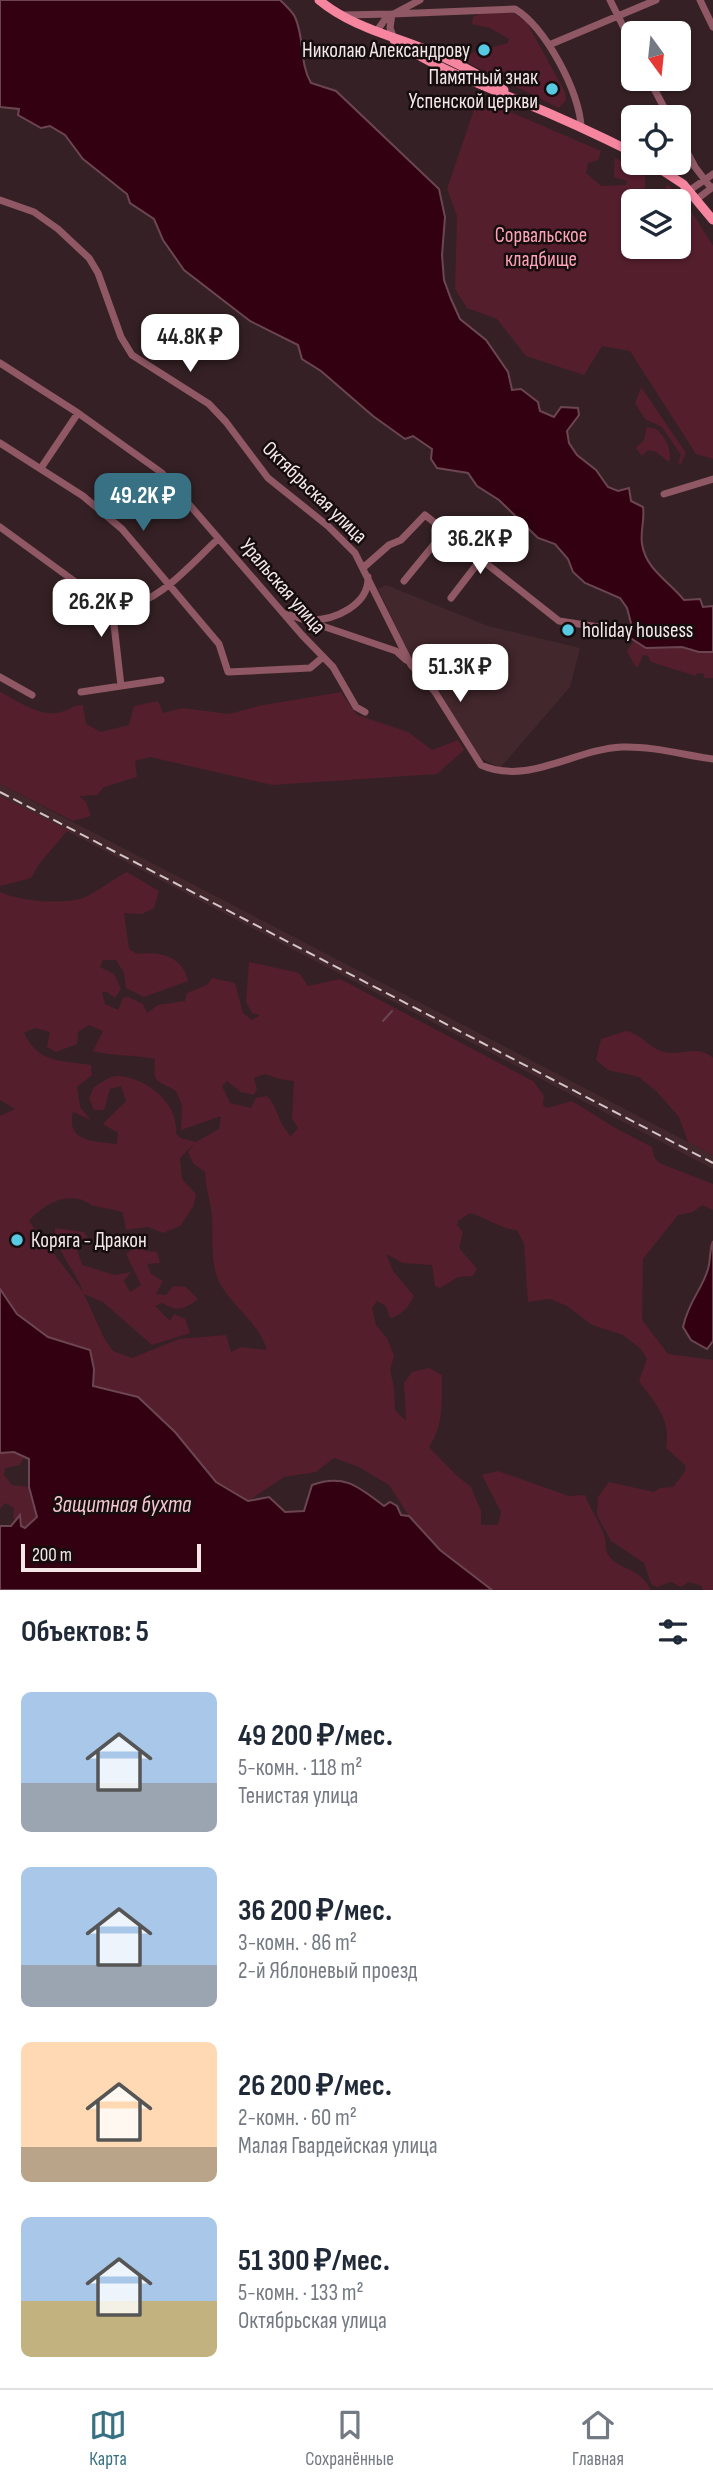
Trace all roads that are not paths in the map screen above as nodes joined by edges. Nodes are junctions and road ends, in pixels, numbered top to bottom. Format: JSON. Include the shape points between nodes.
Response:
{"nodes":[{"id":1,"x":319,"y":0,"type":"edge"},
{"id":2,"x":420,"y":0,"type":"edge"},
{"id":3,"x":610,"y":0,"type":"edge"},
{"id":4,"x":656,"y":0,"type":"edge"},
{"id":5,"x":700,"y":0,"type":"edge"},
{"id":6,"x":392,"y":14,"type":"junction"},
{"id":7,"x":338,"y":15,"type":"junction"},
{"id":8,"x":617,"y":16,"type":"junction"},
{"id":9,"x":621,"y":24,"type":"edge"},
{"id":10,"x":713,"y":27,"type":"edge"},
{"id":11,"x":376,"y":32,"type":"junction"},
{"id":12,"x":394,"y":40,"type":"junction"},
{"id":13,"x":550,"y":46,"type":"junction"},
{"id":14,"x":581,"y":127,"type":"junction"},
{"id":15,"x":621,"y":147,"type":"edge"},
{"id":16,"x":691,"y":159,"type":"edge"},
{"id":17,"x":713,"y":174,"type":"edge"},
{"id":18,"x":669,"y":175,"type":"edge"},
{"id":19,"x":705,"y":178,"type":"junction"},
{"id":20,"x":712,"y":187,"type":"edge"},
{"id":21,"x":689,"y":189,"type":"edge"},
{"id":22,"x":691,"y":189,"type":"edge"},
{"id":23,"x":691,"y":191,"type":"edge"},
{"id":24,"x":697,"y":198,"type":"junction"},
{"id":25,"x":0,"y":200,"type":"edge"},
{"id":26,"x":713,"y":220,"type":"edge"},
{"id":27,"x":0,"y":362,"type":"edge"},
{"id":28,"x":78,"y":413,"type":"junction"},
{"id":29,"x":0,"y":443,"type":"edge"},
{"id":30,"x":41,"y":468,"type":"junction"},
{"id":31,"x":713,"y":479,"type":"edge"},
{"id":32,"x":664,"y":494,"type":"dead end"},
{"id":33,"x":3,"y":529,"type":"edge"},
{"id":34,"x":445,"y":531,"type":"junction"},
{"id":35,"x":0,"y":539,"type":"edge"},
{"id":36,"x":218,"y":539,"type":"junction"},
{"id":37,"x":481,"y":559,"type":"junction"},
{"id":38,"x":364,"y":568,"type":"junction"},
{"id":39,"x":368,"y":576,"type":"junction"},
{"id":40,"x":404,"y":581,"type":"dead end"},
{"id":41,"x":168,"y":584,"type":"junction"},
{"id":42,"x":116,"y":598,"type":"junction"},
{"id":43,"x":451,"y":598,"type":"dead end"},
{"id":44,"x":282,"y":611,"type":"junction"},
{"id":45,"x":303,"y":619,"type":"junction"},
{"id":46,"x":599,"y":627,"type":"dead end"},
{"id":47,"x":323,"y":657,"type":"junction"},
{"id":48,"x":411,"y":665,"type":"junction"},
{"id":49,"x":0,"y":677,"type":"edge"},
{"id":50,"x":161,"y":680,"type":"dead end"},
{"id":51,"x":121,"y":686,"type":"junction"},
{"id":52,"x":81,"y":692,"type":"dead end"},
{"id":53,"x":32,"y":695,"type":"dead end"},
{"id":54,"x":365,"y":712,"type":"dead end"},
{"id":55,"x":713,"y":759,"type":"edge"}],
"edges":[{"from":1,"to":7,"type":"main road"},
{"from":2,"to":6,"type":"street"},
{"from":3,"to":8,"type":"street"},
{"from":4,"to":8,"type":"street"},
{"from":5,"to":10,"type":"street"},
{"from":6,"to":7,"type":"street"},
{"from":6,"to":11,"type":"street"},
{"from":6,"to":12,"type":"street"},
{"from":6,"to":13,"type":"street","via":[[515,9]]},
{"from":7,"to":11,"type":"main road"},
{"from":8,"to":9,"type":"street"},
{"from":8,"to":13,"type":"street"},
{"from":11,"to":12,"type":"main road"},
{"from":12,"to":14,"type":"main road"},
{"from":13,"to":14,"type":"street","via":[[580,107]]},
{"from":14,"to":15,"type":"main road"},
{"from":16,"to":19,"type":"street"},
{"from":17,"to":19,"type":"street"},
{"from":18,"to":21,"type":"main road"},
{"from":19,"to":20,"type":"street"},
{"from":19,"to":22,"type":"street"},
{"from":20,"to":24,"type":"street"},
{"from":23,"to":24,"type":"main road"},
{"from":24,"to":26,"type":"main road"},
{"from":25,"to":38,"type":"street","name":"Октябрьская улица","via":[[34,212],[89,258],[132,355],[209,404],[268,478],[328,526]]},
{"from":27,"to":28,"type":"street","name":"Уральская улица"},
{"from":28,"to":30,"type":"street"},
{"from":28,"to":36,"type":"street","name":"Уральская улица","via":[[162,473]]},
{"from":29,"to":30,"type":"street"},
{"from":30,"to":41,"type":"street","via":[[122,529]]},
{"from":31,"to":32,"type":"street"},
{"from":33,"to":35,"type":"street"},
{"from":33,"to":42,"type":"street","via":[[81,586]]},
{"from":34,"to":37,"type":"street"},
{"from":34,"to":38,"type":"street","via":[[425,515]]},
{"from":34,"to":40,"type":"street"},
{"from":36,"to":41,"type":"street"},
{"from":36,"to":44,"type":"street","name":"Уральская улица"},
{"from":37,"to":43,"type":"street"},
{"from":37,"to":46,"type":"street","via":[[558,621]]},
{"from":38,"to":39,"type":"street","name":"Октябрьская улица"},
{"from":39,"to":45,"type":"street","via":[[364,592],[346,611],[324,619]]},
{"from":39,"to":48,"type":"street","name":"Октябрьская улица"},
{"from":41,"to":42,"type":"street","via":[[148,600]]},
{"from":41,"to":47,"type":"street","via":[[219,644],[228,672],[310,668]]},
{"from":42,"to":51,"type":"street","via":[[112,607]]},
{"from":44,"to":45,"type":"street"},
{"from":44,"to":47,"type":"street","name":"Уральская улица"},
{"from":45,"to":48,"type":"street","via":[[396,651]]},
{"from":47,"to":54,"type":"street","name":"Уральская улица","via":[[356,707]]},
{"from":48,"to":55,"type":"street","name":"Октябрьская улица","via":[[435,692],[481,765],[500,771],[525,771],[623,747]]},
{"from":49,"to":53,"type":"street"},
{"from":50,"to":51,"type":"street"},
{"from":51,"to":52,"type":"street"}]}
